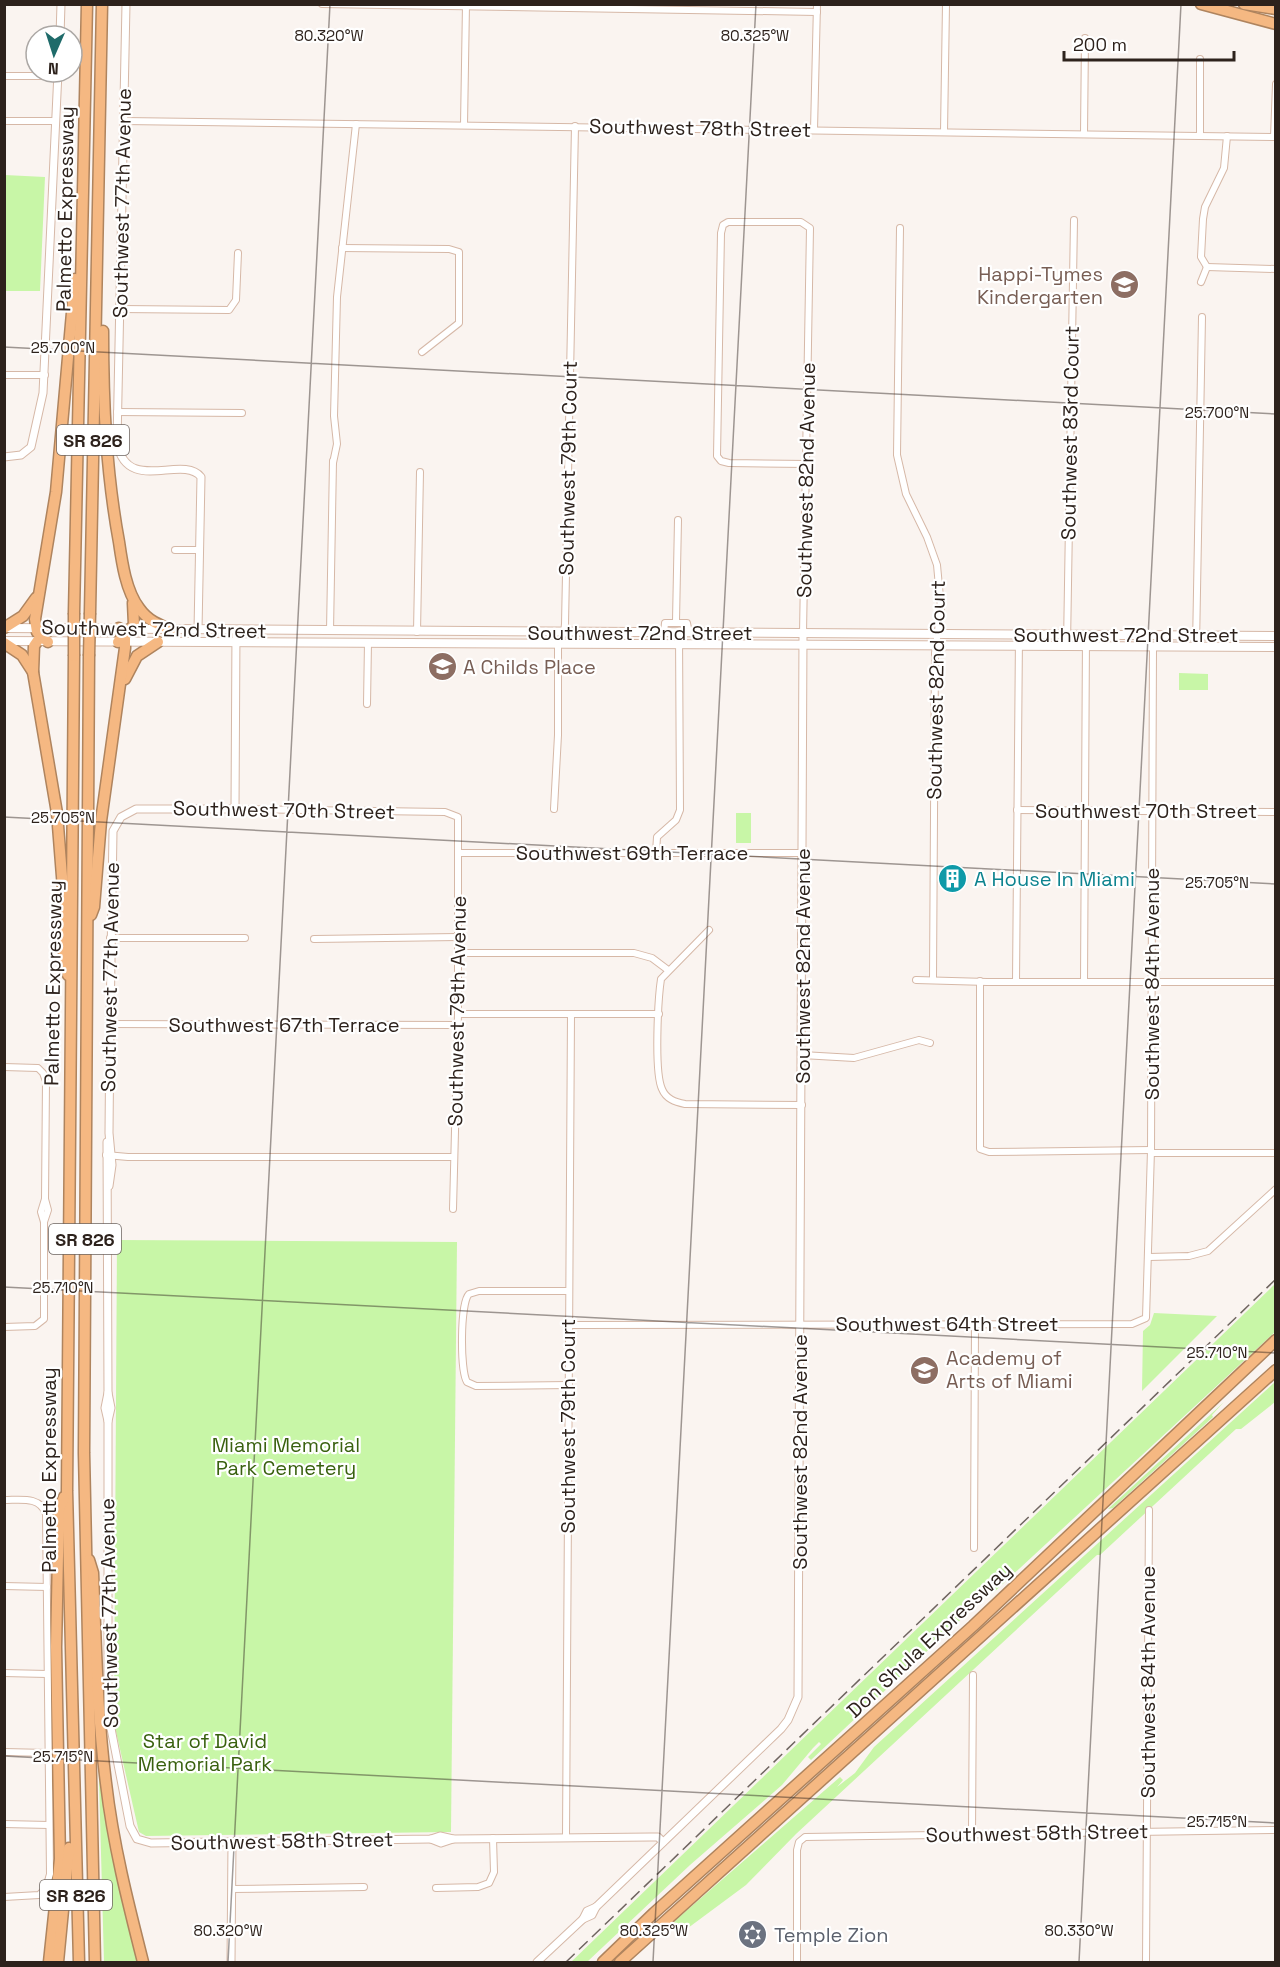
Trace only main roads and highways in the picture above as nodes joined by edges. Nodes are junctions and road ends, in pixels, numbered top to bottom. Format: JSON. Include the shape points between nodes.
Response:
{"nodes":[{"id":1,"x":87,"y":4,"type":"edge"},
{"id":2,"x":102,"y":4,"type":"edge"},
{"id":3,"x":1201,"y":4,"type":"edge"},
{"id":4,"x":1244,"y":4,"type":"edge"},
{"id":5,"x":1275,"y":9,"type":"edge"},
{"id":6,"x":1275,"y":24,"type":"edge"},
{"id":7,"x":98,"y":267,"type":"junction"},
{"id":8,"x":81,"y":269,"type":"junction"},
{"id":9,"x":37,"y":595,"type":"junction"},
{"id":10,"x":133,"y":599,"type":"junction"},
{"id":11,"x":4,"y":628,"type":"edge"},
{"id":12,"x":173,"y":630,"type":"junction"},
{"id":13,"x":198,"y":630,"type":"junction"},
{"id":14,"x":330,"y":631,"type":"junction"},
{"id":15,"x":41,"y":635,"type":"junction"},
{"id":16,"x":1153,"y":635,"type":"junction"},
{"id":17,"x":124,"y":636,"type":"junction"},
{"id":18,"x":1275,"y":636,"type":"edge"},
{"id":19,"x":4,"y":642,"type":"edge"},
{"id":20,"x":158,"y":642,"type":"junction"},
{"id":21,"x":198,"y":642,"type":"junction"},
{"id":22,"x":330,"y":642,"type":"junction"},
{"id":23,"x":1153,"y":646,"type":"junction"},
{"id":24,"x":1275,"y":647,"type":"edge"},
{"id":25,"x":33,"y":672,"type":"junction"},
{"id":26,"x":122,"y":688,"type":"junction"},
{"id":27,"x":87,"y":927,"type":"junction"},
{"id":28,"x":71,"y":984,"type":"junction"},
{"id":29,"x":1275,"y":1340,"type":"edge"},
{"id":30,"x":1275,"y":1370,"type":"edge"},
{"id":31,"x":67,"y":1491,"type":"junction"},
{"id":32,"x":86,"y":1551,"type":"junction"},
{"id":33,"x":74,"y":1827,"type":"junction"},
{"id":34,"x":49,"y":1962,"type":"edge"},
{"id":35,"x":58,"y":1962,"type":"edge"},
{"id":36,"x":79,"y":1962,"type":"edge"},
{"id":37,"x":95,"y":1962,"type":"edge"},
{"id":38,"x":143,"y":1962,"type":"edge"},
{"id":39,"x":603,"y":1962,"type":"edge"},
{"id":40,"x":620,"y":1962,"type":"edge"}],
"edges":[{"from":1,"to":8,"type":"highway","name":"Palmetto Expressway","number":"SR 826"},
{"from":2,"to":7,"type":"highway","name":"Palmetto Expressway","number":"SR 826"},
{"from":3,"to":6,"type":"highway"},
{"from":4,"to":5,"type":"highway"},
{"from":7,"to":10,"type":"highway","via":[[103,295],[106,465]]},
{"from":7,"to":27,"type":"highway","name":"Palmetto Expressway","number":"SR 826","bridge":true},
{"from":8,"to":9,"type":"highway","via":[[75,277],[57,485]]},
{"from":8,"to":28,"type":"highway","name":"Palmetto Expressway","number":"SR 826","bridge":true},
{"from":9,"to":11,"type":"highway","via":[[23,616]]},
{"from":9,"to":15,"type":"highway"},
{"from":10,"to":12,"type":"highway","via":[[150,620]]},
{"from":10,"to":17,"type":"highway","via":[[135,618]]},
{"from":11,"to":15,"type":"main road","name":"Southwest 72nd Street"},
{"from":12,"to":13,"type":"main road","name":"Southwest 72nd Street"},
{"from":12,"to":17,"type":"main road","name":"Southwest 72nd Street"},
{"from":13,"to":14,"type":"main road","name":"Southwest 72nd Street"},
{"from":13,"to":21,"type":"main road"},
{"from":14,"to":16,"type":"main road","name":"Southwest 72nd Street"},
{"from":14,"to":22,"type":"main road"},
{"from":15,"to":17,"type":"main road","name":"Southwest 72nd Street"},
{"from":15,"to":17,"type":"main road","name":"Southwest 72nd Street"},
{"from":15,"to":19,"type":"main road","name":"Southwest 72nd Street"},
{"from":15,"to":25,"type":"highway","via":[[33,651]]},
{"from":16,"to":18,"type":"main road","name":"Southwest 72nd Street"},
{"from":16,"to":23,"type":"main road"},
{"from":17,"to":20,"type":"main road","name":"Southwest 72nd Street"},
{"from":17,"to":26,"type":"highway"},
{"from":19,"to":25,"type":"highway","via":[[22,655]]},
{"from":20,"to":21,"type":"main road","name":"Southwest 72nd Street"},
{"from":20,"to":26,"type":"highway","via":[[134,659]]},
{"from":21,"to":22,"type":"main road","name":"Southwest 72nd Street"},
{"from":22,"to":23,"type":"main road","name":"Southwest 72nd Street"},
{"from":23,"to":24,"type":"main road","name":"Southwest 72nd Street"},
{"from":25,"to":28,"type":"highway","via":[[57,813],[64,962]]},
{"from":26,"to":27,"type":"highway","via":[[101,821],[94,907]]},
{"from":27,"to":32,"type":"highway","name":"Palmetto Expressway","number":"SR 826"},
{"from":28,"to":31,"type":"highway","name":"Palmetto Expressway","number":"SR 826"},
{"from":29,"to":39,"type":"highway","name":"Don Shula Expressway","via":[[973,1626]]},
{"from":30,"to":40,"type":"highway","name":"Don Shula Expressway"},
{"from":31,"to":33,"type":"highway","name":"Palmetto Expressway","number":"SR 826"},
{"from":31,"to":34,"type":"highway","via":[[59,1510],[57,1548],[60,1859]]},
{"from":32,"to":37,"type":"highway","name":"Palmetto Expressway","number":"SR 826"},
{"from":32,"to":38,"type":"highway","via":[[93,1573],[100,1728],[109,1808]]},
{"from":33,"to":35,"type":"highway"},
{"from":33,"to":36,"type":"highway","name":"Palmetto Expressway","number":"SR 826"}]}
